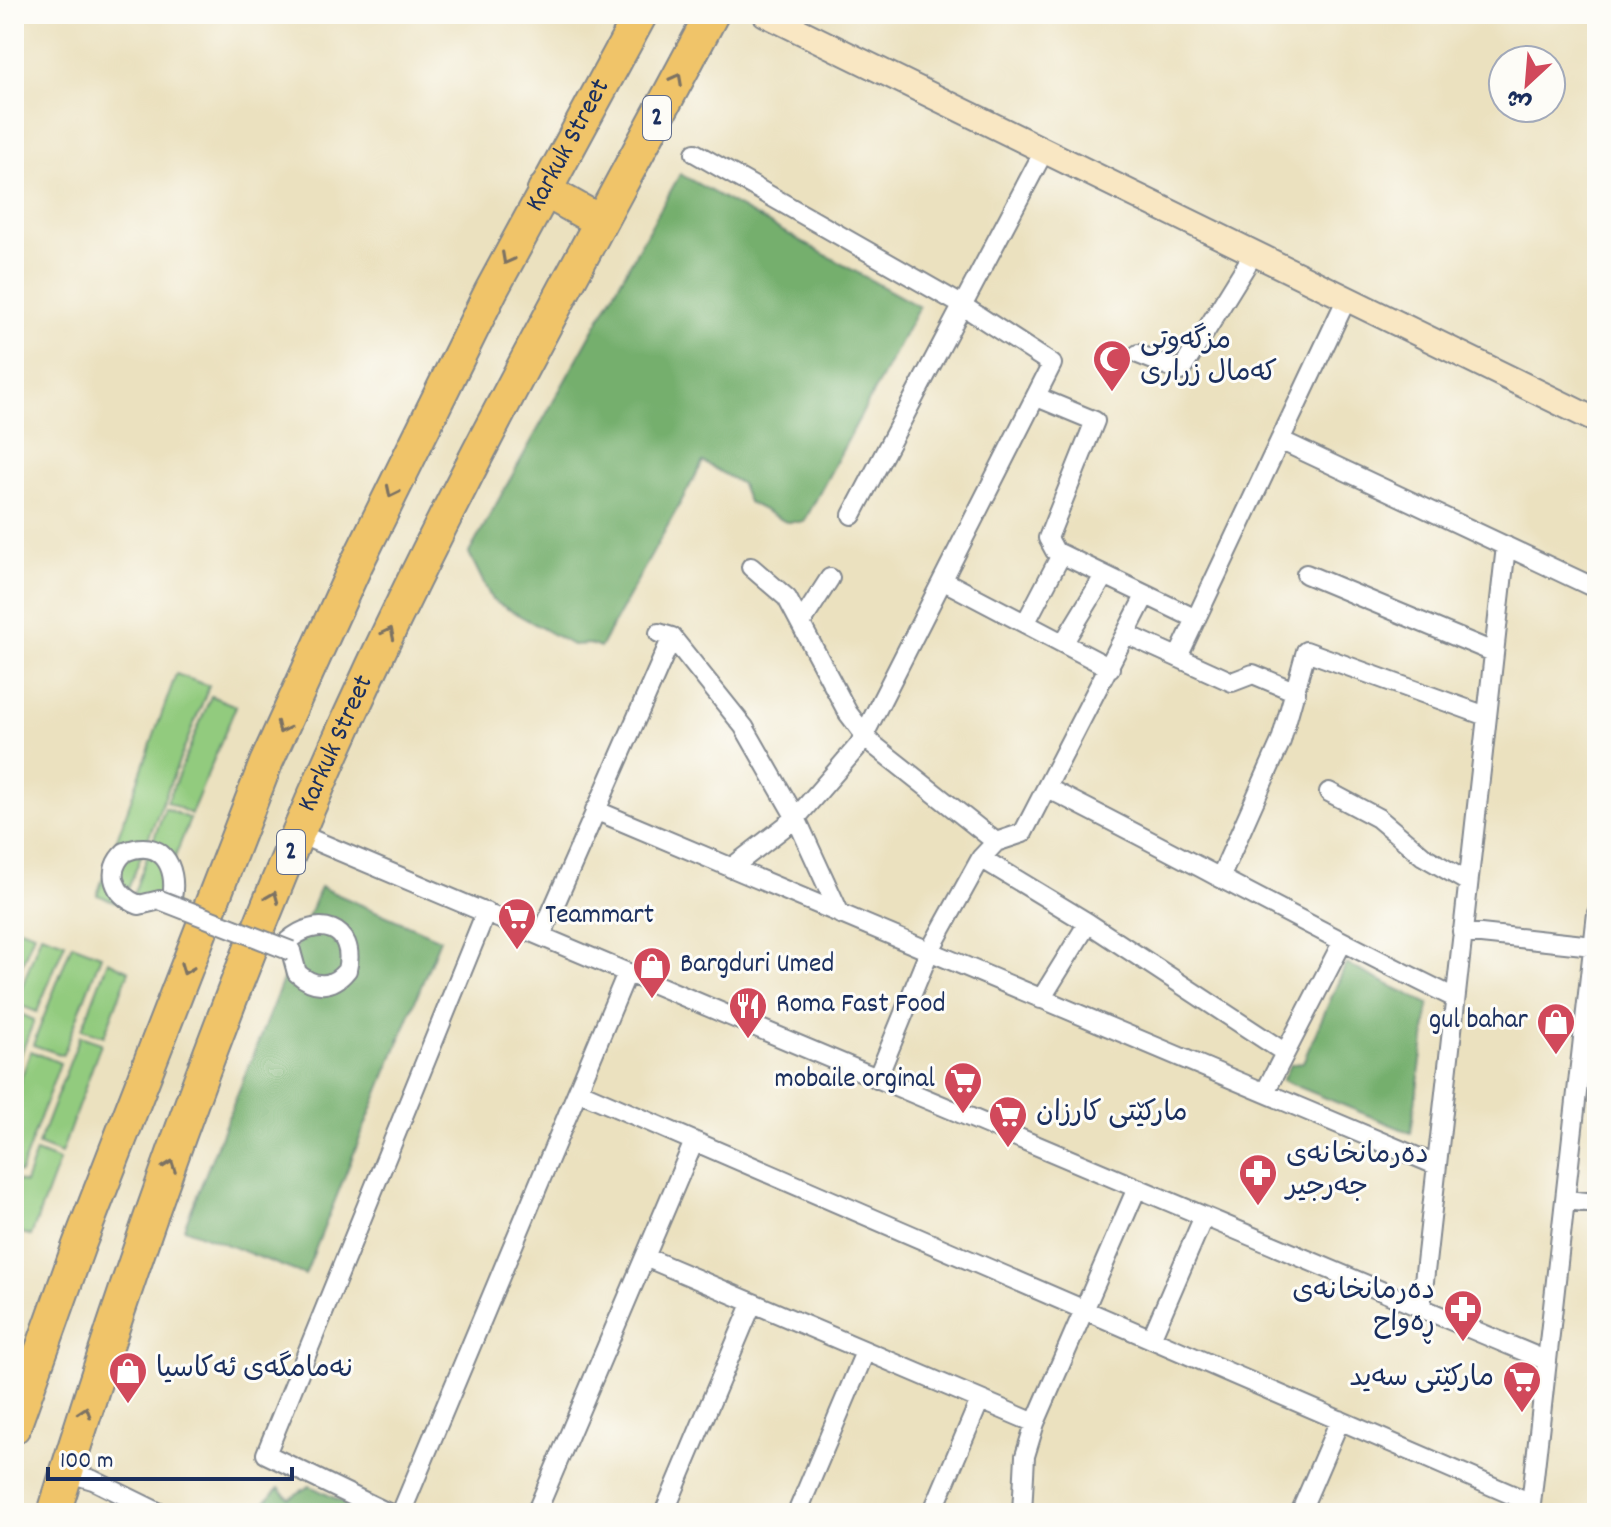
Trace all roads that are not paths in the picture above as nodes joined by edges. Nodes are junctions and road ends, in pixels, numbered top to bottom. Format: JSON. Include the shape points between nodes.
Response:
{"nodes":[{"id":1,"x":641,"y":14,"type":"edge"},
{"id":2,"x":712,"y":14,"type":"edge"},
{"id":3,"x":765,"y":14,"type":"edge"},
{"id":4,"x":1044,"y":151,"type":"junction"},
{"id":5,"x":695,"y":153,"type":"dead end"},
{"id":6,"x":544,"y":190,"type":"junction"},
{"id":7,"x":599,"y":221,"type":"junction"},
{"id":8,"x":1254,"y":253,"type":"junction"},
{"id":9,"x":1347,"y":298,"type":"junction"},
{"id":10,"x":960,"y":304,"type":"junction"},
{"id":11,"x":1138,"y":354,"type":"dead end"},
{"id":12,"x":1037,"y":397,"type":"junction"},
{"id":13,"x":1597,"y":421,"type":"edge"},
{"id":14,"x":1280,"y":440,"type":"junction"},
{"id":15,"x":852,"y":515,"type":"dead end"},
{"id":16,"x":1506,"y":546,"type":"junction"},
{"id":17,"x":1061,"y":555,"type":"junction"},
{"id":18,"x":751,"y":567,"type":"dead end"},
{"id":19,"x":1306,"y":574,"type":"dead end"},
{"id":20,"x":1104,"y":576,"type":"junction"},
{"id":21,"x":830,"y":578,"type":"dead end"},
{"id":22,"x":944,"y":581,"type":"junction"},
{"id":23,"x":1597,"y":589,"type":"edge"},
{"id":24,"x":1145,"y":596,"type":"junction"},
{"id":25,"x":1196,"y":619,"type":"junction"},
{"id":26,"x":1026,"y":622,"type":"junction"},
{"id":27,"x":801,"y":623,"type":"junction"},
{"id":28,"x":1126,"y":634,"type":"junction"},
{"id":29,"x":1064,"y":642,"type":"junction"},
{"id":30,"x":1493,"y":652,"type":"junction"},
{"id":31,"x":1178,"y":657,"type":"junction"},
{"id":32,"x":1110,"y":668,"type":"junction"},
{"id":33,"x":1296,"y":692,"type":"junction"},
{"id":34,"x":1486,"y":716,"type":"junction"},
{"id":35,"x":865,"y":736,"type":"junction"},
{"id":36,"x":1047,"y":788,"type":"junction"},
{"id":37,"x":1329,"y":792,"type":"dead end"},
{"id":38,"x":595,"y":810,"type":"junction"},
{"id":39,"x":796,"y":818,"type":"junction"},
{"id":40,"x":299,"y":834,"type":"junction"},
{"id":41,"x":996,"y":842,"type":"junction"},
{"id":42,"x":981,"y":858,"type":"junction"},
{"id":43,"x":731,"y":868,"type":"junction"},
{"id":44,"x":1221,"y":876,"type":"junction"},
{"id":45,"x":1468,"y":882,"type":"junction"},
{"id":46,"x":172,"y":898,"type":"dead end"},
{"id":47,"x":486,"y":912,"type":"junction"},
{"id":48,"x":1597,"y":913,"type":"edge"},
{"id":49,"x":840,"y":914,"type":"junction"},
{"id":50,"x":1088,"y":923,"type":"junction"},
{"id":51,"x":1462,"y":932,"type":"junction"},
{"id":52,"x":541,"y":936,"type":"junction"},
{"id":53,"x":288,"y":941,"type":"dead end"},
{"id":54,"x":1342,"y":943,"type":"junction"},
{"id":55,"x":1593,"y":946,"type":"junction"},
{"id":56,"x":929,"y":952,"type":"junction"},
{"id":57,"x":627,"y":973,"type":"junction"},
{"id":58,"x":1455,"y":998,"type":"junction"},
{"id":59,"x":1041,"y":999,"type":"junction"},
{"id":60,"x":1284,"y":1052,"type":"junction"},
{"id":61,"x":877,"y":1079,"type":"junction"},
{"id":62,"x":578,"y":1091,"type":"junction"},
{"id":63,"x":1265,"y":1092,"type":"junction"},
{"id":64,"x":693,"y":1144,"type":"junction"},
{"id":65,"x":1436,"y":1165,"type":"junction"},
{"id":66,"x":1137,"y":1188,"type":"junction"},
{"id":67,"x":1565,"y":1200,"type":"junction"},
{"id":68,"x":1597,"y":1203,"type":"edge"},
{"id":69,"x":1204,"y":1216,"type":"junction"},
{"id":70,"x":645,"y":1257,"type":"junction"},
{"id":71,"x":752,"y":1304,"type":"junction"},
{"id":72,"x":1421,"y":1308,"type":"junction"},
{"id":73,"x":1084,"y":1311,"type":"junction"},
{"id":74,"x":1151,"y":1339,"type":"junction"},
{"id":75,"x":865,"y":1352,"type":"junction"},
{"id":76,"x":1547,"y":1361,"type":"junction"},
{"id":77,"x":980,"y":1400,"type":"junction"},
{"id":78,"x":18,"y":1406,"type":"edge"},
{"id":79,"x":1340,"y":1420,"type":"junction"},
{"id":80,"x":1035,"y":1423,"type":"junction"},
{"id":81,"x":14,"y":1427,"type":"edge"},
{"id":82,"x":66,"y":1472,"type":"junction"},
{"id":83,"x":1530,"y":1508,"type":"edge"},
{"id":84,"x":54,"y":1513,"type":"edge"},
{"id":85,"x":160,"y":1513,"type":"edge"},
{"id":86,"x":388,"y":1513,"type":"edge"},
{"id":87,"x":401,"y":1513,"type":"edge"},
{"id":88,"x":536,"y":1513,"type":"edge"},
{"id":89,"x":664,"y":1513,"type":"edge"},
{"id":90,"x":797,"y":1513,"type":"edge"},
{"id":91,"x":932,"y":1513,"type":"edge"},
{"id":92,"x":1022,"y":1513,"type":"edge"},
{"id":93,"x":1300,"y":1513,"type":"edge"}],
"edges":[{"from":1,"to":6,"type":"highway","name":"Karkuk Street","number":"2"},
{"from":7,"to":2,"type":"highway","name":"Karkuk Street","number":"2","one_way":true},
{"from":3,"to":4,"type":"street"},
{"from":4,"to":8,"type":"street"},
{"from":4,"to":10,"type":"street"},
{"from":5,"to":10,"type":"street"},
{"from":6,"to":7,"type":"highway"},
{"from":6,"to":78,"type":"highway","name":"Karkuk Street","number":"2","one_way":true,"via":[[356,565],[266,763]]},
{"from":40,"to":7,"type":"highway","name":"Karkuk Street","number":"2","one_way":true,"via":[[372,666]]},
{"from":8,"to":9,"type":"street"},
{"from":8,"to":11,"type":"street","via":[[1181,371]]},
{"from":9,"to":13,"type":"street"},
{"from":9,"to":14,"type":"street"},
{"from":10,"to":12,"type":"street","via":[[1052,364]]},
{"from":10,"to":15,"type":"street"},
{"from":12,"to":17,"type":"street","via":[[1095,421],[1048,538]]},
{"from":12,"to":22,"type":"street"},
{"from":14,"to":16,"type":"street"},
{"from":14,"to":25,"type":"street"},
{"from":16,"to":23,"type":"street"},
{"from":16,"to":30,"type":"street"},
{"from":17,"to":20,"type":"street"},
{"from":17,"to":26,"type":"street"},
{"from":18,"to":27,"type":"street","via":[[787,598]]},
{"from":19,"to":30,"type":"street"},
{"from":20,"to":24,"type":"street"},
{"from":20,"to":29,"type":"street"},
{"from":21,"to":27,"type":"street"},
{"from":22,"to":26,"type":"street"},
{"from":22,"to":35,"type":"street"},
{"from":24,"to":25,"type":"street"},
{"from":24,"to":28,"type":"street"},
{"from":25,"to":31,"type":"street"},
{"from":26,"to":29,"type":"street"},
{"from":27,"to":35,"type":"street"},
{"from":28,"to":31,"type":"street"},
{"from":28,"to":32,"type":"street"},
{"from":29,"to":32,"type":"street"},
{"from":30,"to":34,"type":"street"},
{"from":31,"to":33,"type":"street","via":[[1232,682],[1253,674]]},
{"from":32,"to":36,"type":"street"},
{"from":33,"to":34,"type":"street","via":[[1306,651]]},
{"from":33,"to":44,"type":"street","via":[[1281,741]]},
{"from":34,"to":45,"type":"street"},
{"from":35,"to":39,"type":"street"},
{"from":35,"to":41,"type":"street"},
{"from":36,"to":41,"type":"street","via":[[1023,833]]},
{"from":36,"to":44,"type":"street"},
{"from":37,"to":45,"type":"street","via":[[1378,818],[1423,856]]},
{"from":38,"to":39,"type":"street","via":[[665,635],[744,727]]},
{"from":38,"to":43,"type":"street"},
{"from":38,"to":52,"type":"street"},
{"from":39,"to":43,"type":"street"},
{"from":39,"to":49,"type":"street"},
{"from":40,"to":47,"type":"street"},
{"from":82,"to":40,"type":"highway","name":"Karkuk Street","number":"2","one_way":true,"via":[[143,1239]]},
{"from":41,"to":42,"type":"street"},
{"from":42,"to":50,"type":"street"},
{"from":42,"to":56,"type":"street"},
{"from":43,"to":49,"type":"street"},
{"from":44,"to":54,"type":"street"},
{"from":45,"to":51,"type":"street"},
{"from":46,"to":53,"type":"street","bridge":true,"via":[[174,874],[164,856],[145,847],[125,852],[114,868],[114,884],[139,905],[160,900],[291,951],[297,973],[305,980],[326,985],[347,970],[349,950],[337,932],[318,925],[298,931]]},
{"from":47,"to":52,"type":"street"},
{"from":47,"to":86,"type":"street","via":[[266,1454]]},
{"from":48,"to":55,"type":"street"},
{"from":49,"to":56,"type":"street"},
{"from":50,"to":59,"type":"street"},
{"from":50,"to":60,"type":"street"},
{"from":51,"to":55,"type":"street"},
{"from":51,"to":58,"type":"street"},
{"from":52,"to":57,"type":"street"},
{"from":54,"to":58,"type":"street"},
{"from":54,"to":60,"type":"street"},
{"from":55,"to":67,"type":"street"},
{"from":56,"to":59,"type":"street"},
{"from":56,"to":61,"type":"street"},
{"from":57,"to":61,"type":"street"},
{"from":57,"to":62,"type":"street"},
{"from":58,"to":65,"type":"street"},
{"from":59,"to":63,"type":"street"},
{"from":60,"to":63,"type":"street"},
{"from":61,"to":66,"type":"street"},
{"from":62,"to":64,"type":"street"},
{"from":62,"to":87,"type":"street"},
{"from":63,"to":65,"type":"street"},
{"from":64,"to":70,"type":"street"},
{"from":64,"to":73,"type":"street"},
{"from":65,"to":72,"type":"street"},
{"from":66,"to":69,"type":"street"},
{"from":66,"to":73,"type":"street"},
{"from":67,"to":68,"type":"street"},
{"from":67,"to":76,"type":"street"},
{"from":69,"to":72,"type":"street"},
{"from":69,"to":74,"type":"street"},
{"from":70,"to":71,"type":"street"},
{"from":70,"to":88,"type":"street"},
{"from":71,"to":75,"type":"street"},
{"from":71,"to":89,"type":"street"},
{"from":72,"to":76,"type":"street"},
{"from":73,"to":74,"type":"street"},
{"from":73,"to":80,"type":"street"},
{"from":74,"to":79,"type":"street"},
{"from":75,"to":77,"type":"street"},
{"from":75,"to":90,"type":"street"},
{"from":76,"to":83,"type":"street"},
{"from":77,"to":80,"type":"street"},
{"from":77,"to":91,"type":"street"},
{"from":78,"to":81,"type":"highway","name":"Karkuk Street","number":"2"},
{"from":79,"to":83,"type":"street"},
{"from":79,"to":93,"type":"street"},
{"from":80,"to":92,"type":"street","via":[[1025,1456]]},
{"from":82,"to":84,"type":"highway","name":"Karkuk Street","number":"2"},
{"from":82,"to":85,"type":"street"}]}
